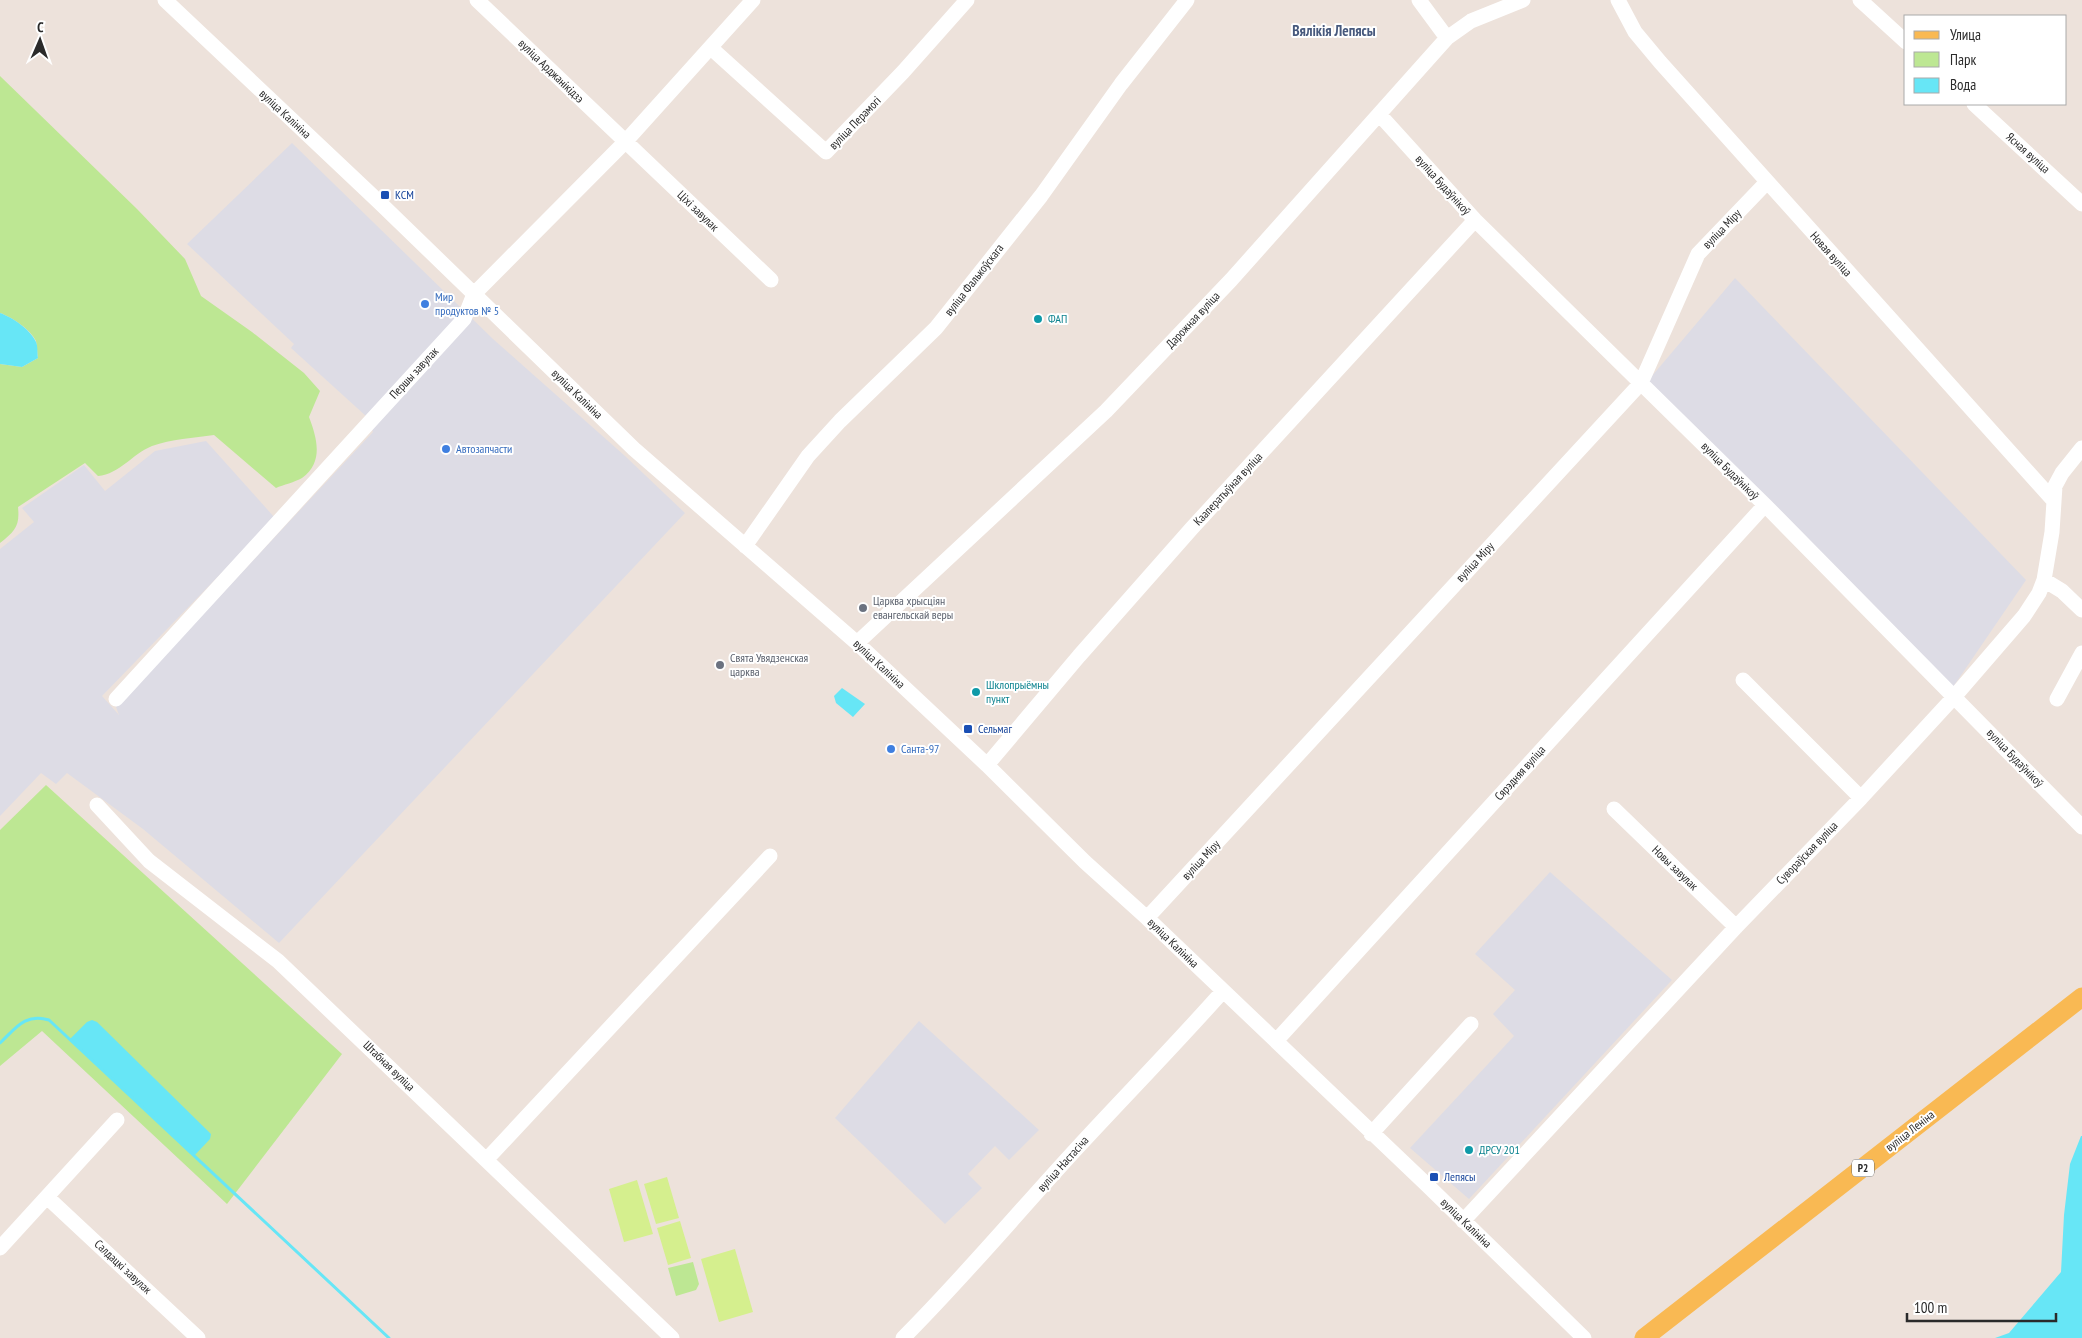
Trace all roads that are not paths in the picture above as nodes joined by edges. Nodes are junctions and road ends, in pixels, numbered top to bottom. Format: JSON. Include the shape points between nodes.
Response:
{"nodes":[{"id":1,"x":165,"y":0,"type":"edge"},
{"id":2,"x":477,"y":0,"type":"edge"},
{"id":3,"x":753,"y":0,"type":"edge"},
{"id":4,"x":967,"y":0,"type":"edge"},
{"id":5,"x":1187,"y":0,"type":"edge"},
{"id":6,"x":1419,"y":0,"type":"edge"},
{"id":7,"x":1523,"y":0,"type":"edge"},
{"id":8,"x":1618,"y":0,"type":"edge"},
{"id":9,"x":1860,"y":0,"type":"edge"},
{"id":10,"x":1447,"y":38,"type":"junction"},
{"id":11,"x":1904,"y":40,"type":"edge"},
{"id":12,"x":711,"y":48,"type":"junction"},
{"id":13,"x":1975,"y":105,"type":"edge"},
{"id":14,"x":1379,"y":114,"type":"junction"},
{"id":15,"x":626,"y":141,"type":"junction"},
{"id":16,"x":1767,"y":182,"type":"junction"},
{"id":17,"x":2082,"y":204,"type":"edge"},
{"id":18,"x":1475,"y":220,"type":"junction"},
{"id":19,"x":771,"y":280,"type":"dead end"},
{"id":20,"x":474,"y":294,"type":"junction"},
{"id":21,"x":1641,"y":382,"type":"junction"},
{"id":22,"x":2082,"y":448,"type":"edge"},
{"id":23,"x":2054,"y":501,"type":"junction"},
{"id":24,"x":1765,"y":505,"type":"junction"},
{"id":25,"x":745,"y":546,"type":"junction"},
{"id":26,"x":2044,"y":580,"type":"junction"},
{"id":27,"x":2082,"y":610,"type":"edge"},
{"id":28,"x":858,"y":643,"type":"junction"},
{"id":29,"x":2082,"y":653,"type":"edge"},
{"id":30,"x":1743,"y":680,"type":"dead end"},
{"id":31,"x":1954,"y":697,"type":"junction"},
{"id":32,"x":116,"y":699,"type":"dead end"},
{"id":33,"x":2057,"y":699,"type":"dead end"},
{"id":34,"x":988,"y":765,"type":"junction"},
{"id":35,"x":1861,"y":798,"type":"junction"},
{"id":36,"x":97,"y":805,"type":"dead end"},
{"id":37,"x":1614,"y":809,"type":"dead end"},
{"id":38,"x":2082,"y":827,"type":"edge"},
{"id":39,"x":770,"y":856,"type":"dead end"},
{"id":40,"x":1147,"y":918,"type":"junction"},
{"id":41,"x":1736,"y":927,"type":"junction"},
{"id":42,"x":1223,"y":991,"type":"junction"},
{"id":43,"x":2082,"y":997,"type":"edge"},
{"id":44,"x":1471,"y":1024,"type":"dead end"},
{"id":45,"x":1276,"y":1041,"type":"junction"},
{"id":46,"x":117,"y":1120,"type":"dead end"},
{"id":47,"x":1371,"y":1134,"type":"junction"},
{"id":48,"x":487,"y":1159,"type":"junction"},
{"id":49,"x":47,"y":1197,"type":"junction"},
{"id":50,"x":1463,"y":1221,"type":"junction"},
{"id":51,"x":0,"y":1248,"type":"edge"},
{"id":52,"x":1584,"y":1337,"type":"edge"},
{"id":53,"x":198,"y":1338,"type":"edge"},
{"id":54,"x":672,"y":1338,"type":"edge"},
{"id":55,"x":903,"y":1338,"type":"edge"},
{"id":56,"x":1644,"y":1338,"type":"edge"}],
"edges":[{"from":1,"to":20,"type":"street","name":"вуліца Калініна"},
{"from":2,"to":15,"type":"street","name":"вуліца Арджанікідзэ"},
{"from":3,"to":12,"type":"street","name":"Першы завулак"},
{"from":4,"to":12,"type":"street","name":"вуліца Перамогі","via":[[826,152]]},
{"from":5,"to":25,"type":"street","name":"вуліца Фалькоўскага","via":[[1121,84],[1041,196],[936,328],[808,456]]},
{"from":6,"to":10,"type":"street"},
{"from":7,"to":10,"type":"street","name":"Дарожная вуліца","via":[[1471,21]]},
{"from":8,"to":16,"type":"street","name":"Новая вуліца","via":[[1636,32],[1660,62]]},
{"from":9,"to":11,"type":"street"},
{"from":10,"to":14,"type":"street","name":"Дарожная вуліца"},
{"from":12,"to":15,"type":"street","name":"Першы завулак"},
{"from":13,"to":17,"type":"street","name":"Ясная вуліца"},
{"from":14,"to":18,"type":"street","name":"вуліца Будаўнікоў"},
{"from":14,"to":28,"type":"street","name":"Дарожная вуліца","via":[[1230,280],[1106,411]]},
{"from":15,"to":19,"type":"street","name":"Ціхі завулак"},
{"from":15,"to":20,"type":"street","name":"Першы завулак"},
{"from":16,"to":21,"type":"street","name":"вуліца Міру","via":[[1698,254]]},
{"from":16,"to":23,"type":"street","name":"Новая вуліца"},
{"from":18,"to":21,"type":"street","name":"вуліца Будаўнікоў"},
{"from":18,"to":34,"type":"street","name":"Кааператыўная вуліца","via":[[1192,528]]},
{"from":20,"to":25,"type":"street","name":"вуліца Калініна","via":[[634,449]]},
{"from":20,"to":32,"type":"street","name":"Першы завулак","via":[[464,319]]},
{"from":21,"to":24,"type":"street","name":"вуліца Будаўнікоў"},
{"from":21,"to":40,"type":"street","name":"вуліца Міру"},
{"from":22,"to":23,"type":"street","name":"Сувораўская вуліца","via":[[2062,473]]},
{"from":23,"to":26,"type":"street","name":"Сувораўская вуліца"},
{"from":24,"to":31,"type":"street","name":"вуліца Будаўнікоў"},
{"from":24,"to":45,"type":"street","name":"Сярэдняя вуліца"},
{"from":25,"to":28,"type":"street","name":"вуліца Калініна"},
{"from":26,"to":27,"type":"street","via":[[2062,591]]},
{"from":26,"to":31,"type":"street","name":"Сувораўская вуліца","via":[[2024,616]]},
{"from":28,"to":34,"type":"street","name":"вуліца Калініна"},
{"from":29,"to":33,"type":"street"},
{"from":30,"to":35,"type":"street"},
{"from":31,"to":35,"type":"street","name":"Сувораўская вуліца"},
{"from":31,"to":38,"type":"street","name":"вуліца Будаўнікоў"},
{"from":34,"to":40,"type":"street","name":"вуліца Калініна","via":[[1085,862]]},
{"from":35,"to":41,"type":"street","name":"Сувораўская вуліца"},
{"from":36,"to":48,"type":"street","name":"Штабная вуліца","via":[[149,861],[278,961]]},
{"from":37,"to":41,"type":"street","name":"Новы завулак"},
{"from":39,"to":48,"type":"street"},
{"from":40,"to":42,"type":"street","name":"вуліца Калініна"},
{"from":41,"to":50,"type":"street","name":"Сувораўская вуліца"},
{"from":42,"to":45,"type":"street","name":"вуліца Калініна"},
{"from":42,"to":55,"type":"street","name":"вуліца Настасіча"},
{"from":43,"to":56,"type":"main road","name":"вуліца Леніна","number":"Р2"},
{"from":44,"to":47,"type":"street"},
{"from":45,"to":47,"type":"street","name":"вуліца Калініна"},
{"from":46,"to":49,"type":"street"},
{"from":47,"to":50,"type":"street","name":"вуліца Калініна"},
{"from":48,"to":54,"type":"street","name":"Штабная вуліца"},
{"from":49,"to":51,"type":"street"},
{"from":49,"to":53,"type":"street","name":"Салдацкі завулак"},
{"from":50,"to":52,"type":"street","name":"вуліца Калініна"}]}
